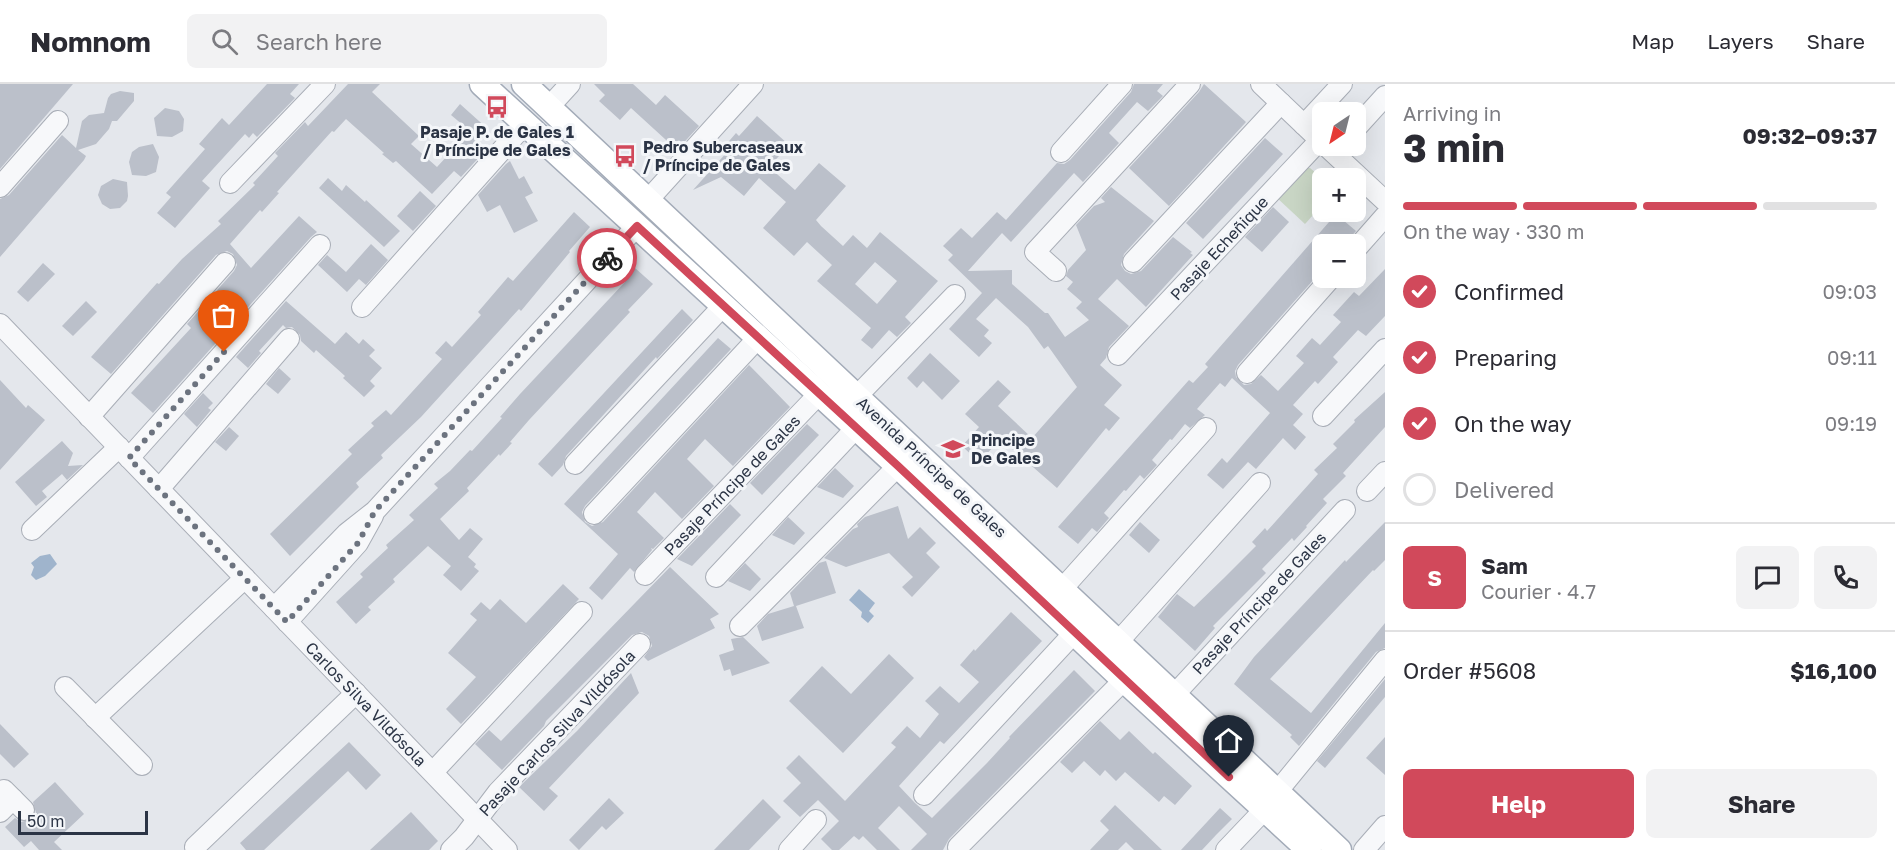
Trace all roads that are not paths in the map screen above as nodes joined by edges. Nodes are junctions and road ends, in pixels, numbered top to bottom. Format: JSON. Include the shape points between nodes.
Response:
{"nodes":[{"id":1,"x":325,"y":84,"type":"edge"},
{"id":2,"x":482,"y":84,"type":"edge"},
{"id":3,"x":524,"y":84,"type":"edge"},
{"id":4,"x":570,"y":84,"type":"edge"},
{"id":5,"x":753,"y":84,"type":"edge"},
{"id":6,"x":1122,"y":84,"type":"edge"},
{"id":7,"x":1190,"y":84,"type":"edge"},
{"id":8,"x":1261,"y":84,"type":"edge"},
{"id":9,"x":1342,"y":84,"type":"edge"},
{"id":10,"x":1385,"y":96,"type":"edge"},
{"id":11,"x":1281,"y":103,"type":"junction"},
{"id":12,"x":549,"y":107,"type":"junction"},
{"id":13,"x":1366,"y":117,"type":"edge"},
{"id":14,"x":58,"y":121,"type":"dead end"},
{"id":15,"x":525,"y":124,"type":"junction"},
{"id":16,"x":1304,"y":125,"type":"junction"},
{"id":17,"x":1312,"y":132,"type":"edge"},
{"id":18,"x":1061,"y":153,"type":"dead end"},
{"id":19,"x":1317,"y":156,"type":"edge"},
{"id":20,"x":1340,"y":156,"type":"edge"},
{"id":21,"x":230,"y":183,"type":"dead end"},
{"id":22,"x":0,"y":187,"type":"edge"},
{"id":23,"x":1383,"y":196,"type":"edge"},
{"id":24,"x":648,"y":200,"type":"junction"},
{"id":25,"x":1385,"y":216,"type":"edge"},
{"id":26,"x":637,"y":226,"type":"junction"},
{"id":27,"x":1366,"y":238,"type":"edge"},
{"id":28,"x":320,"y":245,"type":"dead end"},
{"id":29,"x":225,"y":262,"type":"dead end"},
{"id":30,"x":1133,"y":262,"type":"dead end"},
{"id":31,"x":1056,"y":271,"type":"dead end"},
{"id":32,"x":1322,"y":288,"type":"edge"},
{"id":33,"x":955,"y":295,"type":"dead end"},
{"id":34,"x":723,"y":306,"type":"junction"},
{"id":35,"x":362,"y":307,"type":"dead end"},
{"id":36,"x":0,"y":324,"type":"edge"},
{"id":37,"x":758,"y":338,"type":"junction"},
{"id":38,"x":289,"y":339,"type":"dead end"},
{"id":39,"x":1385,"y":349,"type":"edge"},
{"id":40,"x":1118,"y":355,"type":"dead end"},
{"id":41,"x":1247,"y":373,"type":"dead end"},
{"id":42,"x":819,"y":394,"type":"junction"},
{"id":43,"x":857,"y":396,"type":"junction"},
{"id":44,"x":1323,"y":416,"type":"dead end"},
{"id":45,"x":89,"y":417,"type":"junction"},
{"id":46,"x":856,"y":428,"type":"junction"},
{"id":47,"x":1206,"y":428,"type":"dead end"},
{"id":48,"x":124,"y":452,"type":"junction"},
{"id":49,"x":575,"y":464,"type":"dead end"},
{"id":50,"x":898,"y":466,"type":"junction"},
{"id":51,"x":1385,"y":472,"type":"edge"},
{"id":52,"x":1260,"y":483,"type":"dead end"},
{"id":53,"x":159,"y":489,"type":"junction"},
{"id":54,"x":1367,"y":491,"type":"dead end"},
{"id":55,"x":1345,"y":510,"type":"dead end"},
{"id":56,"x":594,"y":514,"type":"dead end"},
{"id":57,"x":32,"y":530,"type":"dead end"},
{"id":58,"x":645,"y":575,"type":"dead end"},
{"id":59,"x":716,"y":577,"type":"dead end"},
{"id":60,"x":245,"y":578,"type":"junction"},
{"id":61,"x":1062,"y":590,"type":"junction"},
{"id":62,"x":582,"y":612,"type":"dead end"},
{"id":63,"x":280,"y":615,"type":"junction"},
{"id":64,"x":740,"y":626,"type":"dead end"},
{"id":65,"x":1074,"y":633,"type":"junction"},
{"id":66,"x":1118,"y":642,"type":"junction"},
{"id":67,"x":640,"y":644,"type":"dead end"},
{"id":68,"x":1385,"y":660,"type":"edge"},
{"id":69,"x":1124,"y":680,"type":"junction"},
{"id":70,"x":65,"y":687,"type":"dead end"},
{"id":71,"x":356,"y":693,"type":"junction"},
{"id":72,"x":1174,"y":695,"type":"junction"},
{"id":73,"x":95,"y":718,"type":"junction"},
{"id":74,"x":142,"y":765,"type":"dead end"},
{"id":75,"x":433,"y":772,"type":"junction"},
{"id":76,"x":924,"y":795,"type":"dead end"},
{"id":77,"x":1271,"y":801,"type":"junction"},
{"id":78,"x":477,"y":819,"type":"junction"},
{"id":79,"x":816,"y":820,"type":"dead end"},
{"id":80,"x":1385,"y":826,"type":"edge"},
{"id":81,"x":195,"y":847,"type":"dead end"},
{"id":82,"x":958,"y":847,"type":"dead end"},
{"id":83,"x":451,"y":850,"type":"edge"},
{"id":84,"x":507,"y":850,"type":"edge"},
{"id":85,"x":789,"y":850,"type":"edge"},
{"id":86,"x":1226,"y":850,"type":"edge"},
{"id":87,"x":1309,"y":850,"type":"edge"},
{"id":88,"x":1339,"y":850,"type":"edge"},
{"id":89,"x":1364,"y":850,"type":"edge"}],
"edges":[{"from":1,"to":21,"type":"street"},
{"from":2,"to":15,"type":"main road","name":"Avenida Príncipe de Gales"},
{"from":3,"to":12,"type":"main road","name":"Avenida Príncipe de Gales"},
{"from":4,"to":12,"type":"street"},
{"from":5,"to":24,"type":"street"},
{"from":6,"to":18,"type":"street"},
{"from":7,"to":31,"type":"street","via":[[1035,252]]},
{"from":8,"to":11,"type":"street"},
{"from":9,"to":16,"type":"street"},
{"from":10,"to":13,"type":"street"},
{"from":11,"to":16,"type":"street"},
{"from":11,"to":30,"type":"street"},
{"from":12,"to":24,"type":"main road","name":"Avenida Príncipe de Gales"},
{"from":14,"to":22,"type":"street"},
{"from":15,"to":26,"type":"main road","name":"Avenida Príncipe de Gales"},
{"from":15,"to":35,"type":"street"},
{"from":16,"to":17,"type":"street"},
{"from":19,"to":40,"type":"street","name":"Pasaje Echeñique"},
{"from":20,"to":23,"type":"street"},
{"from":24,"to":43,"type":"main road","name":"Avenida Príncipe de Gales"},
{"from":25,"to":27,"type":"street"},
{"from":26,"to":34,"type":"main road","name":"Avenida Príncipe de Gales"},
{"from":26,"to":63,"type":"street","via":[[375,511],[358,543]]},
{"from":28,"to":48,"type":"street"},
{"from":29,"to":45,"type":"street"},
{"from":32,"to":41,"type":"street"},
{"from":33,"to":43,"type":"street"},
{"from":34,"to":37,"type":"main road","name":"Avenida Príncipe de Gales"},
{"from":34,"to":49,"type":"street"},
{"from":36,"to":45,"type":"street","name":"Carlos Silva Vildósola"},
{"from":37,"to":42,"type":"main road","name":"Avenida Príncipe de Gales"},
{"from":37,"to":56,"type":"street"},
{"from":38,"to":53,"type":"street"},
{"from":39,"to":44,"type":"street"},
{"from":42,"to":46,"type":"main road","name":"Avenida Príncipe de Gales"},
{"from":42,"to":58,"type":"street","name":"Pasaje Príncipe de Gales"},
{"from":43,"to":61,"type":"main road","name":"Avenida Príncipe de Gales"},
{"from":45,"to":48,"type":"street","name":"Carlos Silva Vildósola"},
{"from":46,"to":50,"type":"main road","name":"Avenida Príncipe de Gales"},
{"from":46,"to":59,"type":"street"},
{"from":47,"to":61,"type":"street"},
{"from":48,"to":53,"type":"street","name":"Carlos Silva Vildósola"},
{"from":48,"to":57,"type":"street"},
{"from":50,"to":64,"type":"street"},
{"from":50,"to":65,"type":"main road","name":"Avenida Príncipe de Gales"},
{"from":51,"to":54,"type":"street"},
{"from":52,"to":66,"type":"street"},
{"from":53,"to":60,"type":"street","name":"Carlos Silva Vildósola"},
{"from":55,"to":72,"type":"street","name":"Pasaje Príncipe de Gales"},
{"from":60,"to":63,"type":"street","name":"Carlos Silva Vildósola"},
{"from":60,"to":73,"type":"street"},
{"from":61,"to":66,"type":"main road","name":"Avenida Príncipe de Gales"},
{"from":62,"to":75,"type":"street"},
{"from":63,"to":71,"type":"street","name":"Carlos Silva Vildósola"},
{"from":65,"to":69,"type":"main road","name":"Avenida Príncipe de Gales"},
{"from":65,"to":76,"type":"street"},
{"from":66,"to":72,"type":"main road","name":"Avenida Príncipe de Gales"},
{"from":67,"to":78,"type":"street","name":"Pasaje Carlos Silva Vildósola","via":[[498,792]]},
{"from":68,"to":77,"type":"street"},
{"from":69,"to":77,"type":"main road","name":"Avenida Príncipe de Gales"},
{"from":69,"to":82,"type":"street"},
{"from":70,"to":73,"type":"street"},
{"from":71,"to":75,"type":"street","name":"Carlos Silva Vildósola"},
{"from":71,"to":81,"type":"street"},
{"from":72,"to":77,"type":"main road","name":"Avenida Príncipe de Gales"},
{"from":73,"to":74,"type":"street"},
{"from":75,"to":78,"type":"street","name":"Carlos Silva Vildósola"},
{"from":77,"to":86,"type":"street"},
{"from":77,"to":87,"type":"main road","name":"Avenida Príncipe de Gales"},
{"from":77,"to":88,"type":"main road","name":"Avenida Príncipe de Gales"},
{"from":78,"to":83,"type":"street","name":"Pasaje Carlos Silva Vildósola"},
{"from":78,"to":84,"type":"street","name":"Carlos Silva Vildósola"},
{"from":79,"to":85,"type":"street"},
{"from":80,"to":89,"type":"street"}]}
